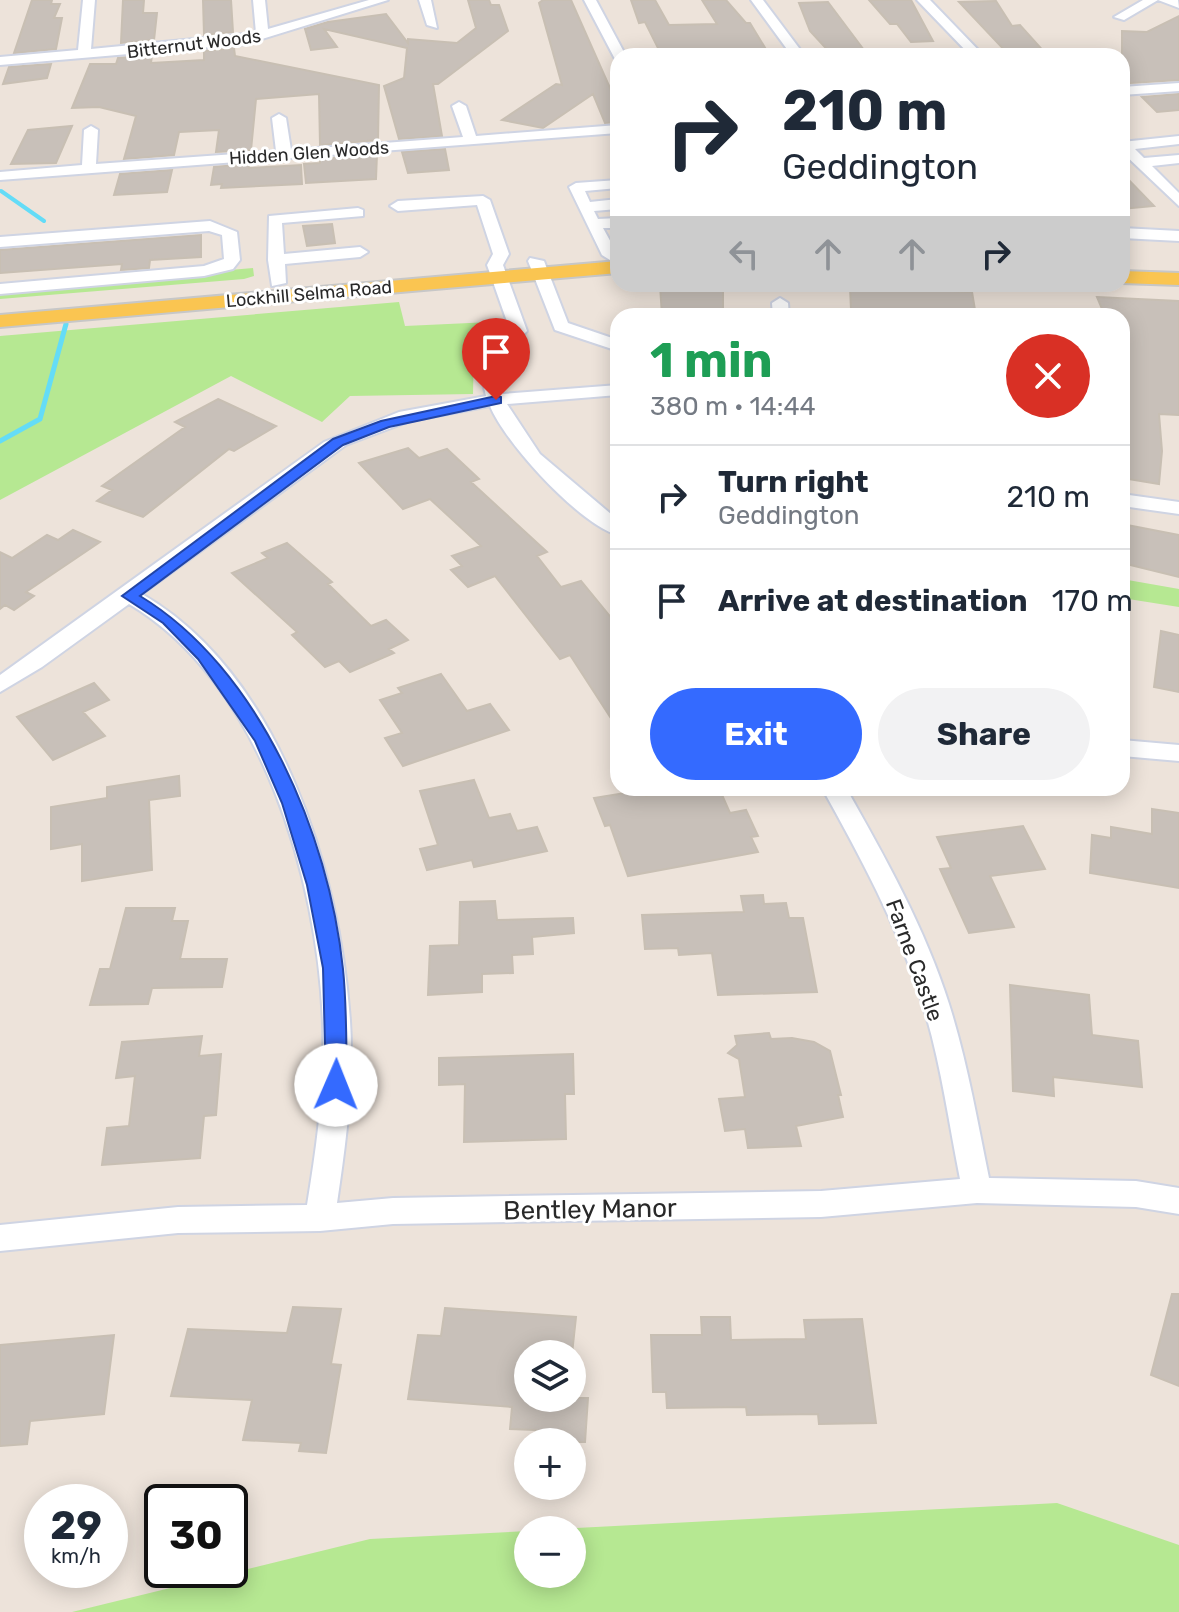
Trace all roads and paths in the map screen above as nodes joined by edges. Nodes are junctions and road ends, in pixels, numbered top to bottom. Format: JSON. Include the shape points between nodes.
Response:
{"nodes":[{"id":1,"x":89,"y":0,"type":"edge"},
{"id":2,"x":259,"y":0,"type":"edge"},
{"id":3,"x":382,"y":0,"type":"edge"},
{"id":4,"x":425,"y":0,"type":"edge"},
{"id":5,"x":590,"y":0,"type":"edge"},
{"id":6,"x":757,"y":0,"type":"edge"},
{"id":7,"x":923,"y":0,"type":"edge"},
{"id":8,"x":1152,"y":0,"type":"edge"},
{"id":9,"x":1164,"y":0,"type":"edge"},
{"id":10,"x":1179,"y":4,"type":"edge"},
{"id":11,"x":1120,"y":17,"type":"dead end"},
{"id":12,"x":433,"y":25,"type":"dead end"},
{"id":13,"x":263,"y":36,"type":"junction"},
{"id":14,"x":616,"y":48,"type":"edge"},
{"id":15,"x":793,"y":48,"type":"edge"},
{"id":16,"x":970,"y":48,"type":"edge"},
{"id":17,"x":84,"y":56,"type":"junction"},
{"id":18,"x":0,"y":61,"type":"edge"},
{"id":19,"x":1179,"y":87,"type":"edge"},
{"id":20,"x":1130,"y":90,"type":"edge"},
{"id":21,"x":459,"y":106,"type":"dead end"},
{"id":22,"x":279,"y":118,"type":"dead end"},
{"id":23,"x":91,"y":130,"type":"dead end"},
{"id":24,"x":610,"y":130,"type":"edge"},
{"id":25,"x":471,"y":140,"type":"junction"},
{"id":26,"x":1179,"y":140,"type":"edge"},
{"id":27,"x":284,"y":154,"type":"junction"},
{"id":28,"x":1130,"y":154,"type":"edge"},
{"id":29,"x":1130,"y":154,"type":"edge"},
{"id":30,"x":1130,"y":155,"type":"edge"},
{"id":31,"x":1179,"y":159,"type":"edge"},
{"id":32,"x":89,"y":169,"type":"junction"},
{"id":33,"x":0,"y":176,"type":"edge"},
{"id":34,"x":1179,"y":178,"type":"edge"},
{"id":35,"x":1159,"y":180,"type":"junction"},
{"id":36,"x":610,"y":185,"type":"edge"},
{"id":37,"x":1178,"y":199,"type":"edge"},
{"id":38,"x":610,"y":205,"type":"edge"},
{"id":39,"x":585,"y":207,"type":"junction"},
{"id":40,"x":358,"y":213,"type":"dead end"},
{"id":41,"x":400,"y":213,"type":"dead end"},
{"id":42,"x":610,"y":223,"type":"edge"},
{"id":43,"x":593,"y":224,"type":"junction"},
{"id":44,"x":1130,"y":233,"type":"edge"},
{"id":45,"x":1179,"y":236,"type":"edge"},
{"id":46,"x":0,"y":242,"type":"edge"},
{"id":47,"x":610,"y":251,"type":"edge"},
{"id":48,"x":360,"y":252,"type":"dead end"},
{"id":49,"x":276,"y":260,"type":"junction"},
{"id":50,"x":610,"y":260,"type":"edge"},
{"id":51,"x":1130,"y":264,"type":"edge"},
{"id":52,"x":1179,"y":266,"type":"edge"},
{"id":53,"x":539,"y":267,"type":"junction"},
{"id":54,"x":497,"y":271,"type":"junction"},
{"id":55,"x":1130,"y":277,"type":"edge"},
{"id":56,"x":1179,"y":279,"type":"edge"},
{"id":57,"x":278,"y":283,"type":"junction"},
{"id":58,"x":163,"y":291,"type":"junction"},
{"id":59,"x":530,"y":301,"type":"junction"},
{"id":60,"x":4,"y":302,"type":"edge"},
{"id":61,"x":561,"y":326,"type":"junction"},
{"id":62,"x":519,"y":331,"type":"junction"},
{"id":63,"x":610,"y":343,"type":"edge"},
{"id":64,"x":610,"y":391,"type":"edge"},
{"id":65,"x":496,"y":400,"type":"junction"},
{"id":66,"x":1130,"y":501,"type":"edge"},
{"id":67,"x":1179,"y":508,"type":"edge"},
{"id":68,"x":610,"y":523,"type":"edge"},
{"id":69,"x":130,"y":596,"type":"junction"},
{"id":70,"x":0,"y":685,"type":"edge"},
{"id":71,"x":1130,"y":749,"type":"edge"},
{"id":72,"x":1179,"y":753,"type":"edge"},
{"id":73,"x":839,"y":796,"type":"edge"},
{"id":74,"x":977,"y":1190,"type":"junction"},
{"id":75,"x":1179,"y":1201,"type":"edge"},
{"id":76,"x":320,"y":1218,"type":"junction"},
{"id":77,"x":0,"y":1238,"type":"edge"}],
"edges":[{"from":1,"to":17,"type":"street"},
{"from":2,"to":13,"type":"street"},
{"from":3,"to":13,"type":"street","name":"Bitternut Woods"},
{"from":4,"to":12,"type":"street"},
{"from":5,"to":14,"type":"street"},
{"from":6,"to":15,"type":"street"},
{"from":7,"to":16,"type":"street"},
{"from":8,"to":11,"type":"street"},
{"from":9,"to":10,"type":"street"},
{"from":13,"to":17,"type":"street","name":"Bitternut Woods"},
{"from":17,"to":18,"type":"street","name":"Bitternut Woods"},
{"from":19,"to":20,"type":"street"},
{"from":21,"to":25,"type":"street"},
{"from":22,"to":27,"type":"street"},
{"from":23,"to":32,"type":"street"},
{"from":24,"to":25,"type":"street","name":"Hidden Glen Woods"},
{"from":25,"to":27,"type":"street","name":"Hidden Glen Woods"},
{"from":26,"to":28,"type":"street"},
{"from":27,"to":32,"type":"street","name":"Hidden Glen Woods"},
{"from":29,"to":31,"type":"street"},
{"from":30,"to":35,"type":"street"},
{"from":32,"to":33,"type":"street","name":"Hidden Glen Woods"},
{"from":34,"to":35,"type":"street"},
{"from":35,"to":37,"type":"street"},
{"from":36,"to":39,"type":"street","via":[[576,187]]},
{"from":38,"to":39,"type":"street"},
{"from":39,"to":43,"type":"street"},
{"from":40,"to":49,"type":"street","via":[[274,219]]},
{"from":41,"to":54,"type":"street","via":[[483,200],[501,254]]},
{"from":42,"to":43,"type":"street"},
{"from":43,"to":47,"type":"street"},
{"from":44,"to":45,"type":"street"},
{"from":46,"to":58,"type":"street","via":[[200,226],[229,232],[232,260],[227,266]]},
{"from":48,"to":49,"type":"street"},
{"from":49,"to":57,"type":"street"},
{"from":50,"to":53,"type":"main road","name":"Lockhill Selma Road"},
{"from":51,"to":52,"type":"main road"},
{"from":53,"to":54,"type":"main road","name":"Lockhill Selma Road"},
{"from":53,"to":59,"type":"street"},
{"from":54,"to":57,"type":"main road","name":"Lockhill Selma Road"},
{"from":54,"to":58,"type":"main road","name":"Lockhill Selma Road"},
{"from":54,"to":59,"type":"street"},
{"from":55,"to":56,"type":"main road"},
{"from":57,"to":58,"type":"main road","name":"Lockhill Selma Road"},
{"from":58,"to":60,"type":"main road","name":"Lockhill Selma Road"},
{"from":58,"to":60,"type":"street"},
{"from":59,"to":61,"type":"street"},
{"from":59,"to":62,"type":"street"},
{"from":61,"to":62,"type":"street"},
{"from":61,"to":63,"type":"street"},
{"from":62,"to":65,"type":"street","via":[[487,362]]},
{"from":64,"to":65,"type":"street"},
{"from":65,"to":68,"type":"street","via":[[507,426],[545,472]]},
{"from":65,"to":69,"type":"street","via":[[386,424],[338,442]]},
{"from":66,"to":67,"type":"street"},
{"from":69,"to":70,"type":"street"},
{"from":69,"to":76,"type":"street","via":[[169,620],[204,655],[263,740],[291,803],[333,968],[336,1085]]},
{"from":71,"to":72,"type":"street"},
{"from":73,"to":74,"type":"street","name":"Farne Castle","via":[[883,873],[927,977]]},
{"from":74,"to":75,"type":"street","name":"Bentley Manor","via":[[1136,1194]]},
{"from":74,"to":76,"type":"street","name":"Bentley Manor","via":[[821,1204],[393,1211]]},
{"from":76,"to":77,"type":"street","name":"Bentley Manor","via":[[178,1220]]}]}
